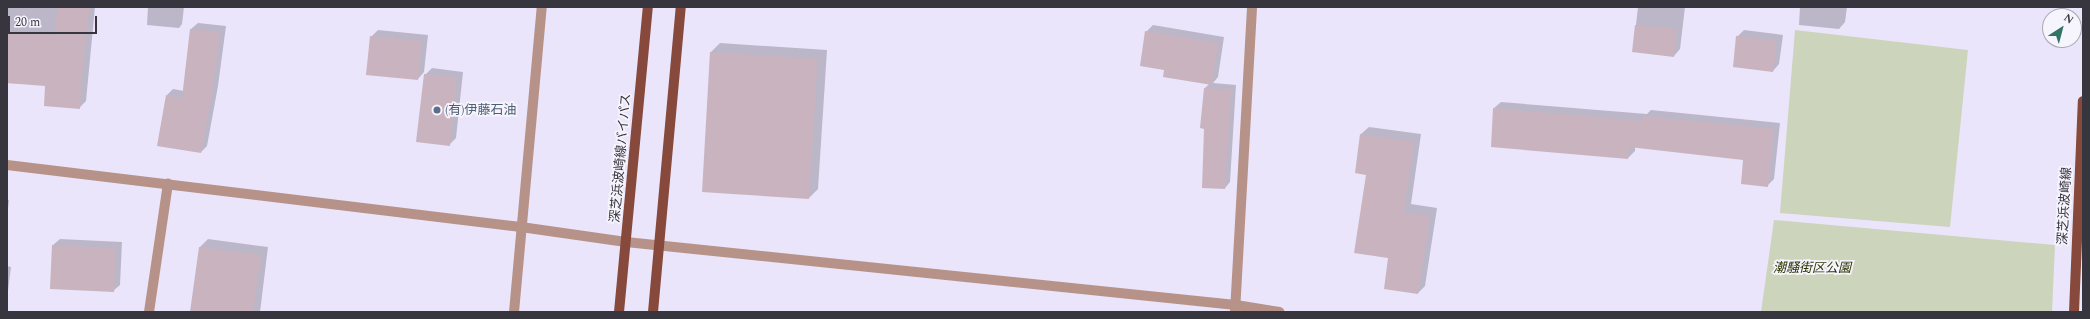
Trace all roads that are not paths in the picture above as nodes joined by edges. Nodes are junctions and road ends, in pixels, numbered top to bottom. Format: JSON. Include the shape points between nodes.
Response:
{"nodes":[{"id":1,"x":542,"y":7,"type":"edge"},
{"id":2,"x":648,"y":7,"type":"edge"},
{"id":3,"x":681,"y":7,"type":"edge"},
{"id":4,"x":1252,"y":7,"type":"edge"},
{"id":5,"x":2083,"y":101,"type":"edge"},
{"id":6,"x":7,"y":165,"type":"edge"},
{"id":7,"x":168,"y":183,"type":"junction"},
{"id":8,"x":521,"y":227,"type":"junction"},
{"id":9,"x":626,"y":242,"type":"junction"},
{"id":10,"x":659,"y":244,"type":"junction"},
{"id":11,"x":1236,"y":308,"type":"edge"},
{"id":12,"x":149,"y":312,"type":"edge"},
{"id":13,"x":514,"y":312,"type":"edge"},
{"id":14,"x":619,"y":312,"type":"edge"},
{"id":15,"x":652,"y":312,"type":"edge"},
{"id":16,"x":1279,"y":312,"type":"edge"},
{"id":17,"x":2074,"y":312,"type":"edge"}],
"edges":[{"from":1,"to":8,"type":"street"},
{"from":2,"to":9,"type":"main road","name":"深芝浜波崎線バイパス"},
{"from":3,"to":10,"type":"main road"},
{"from":4,"to":11,"type":"street"},
{"from":5,"to":17,"type":"main road","name":"深芝浜波崎線"},
{"from":6,"to":7,"type":"street"},
{"from":7,"to":8,"type":"street"},
{"from":7,"to":12,"type":"street"},
{"from":8,"to":9,"type":"street"},
{"from":8,"to":13,"type":"street"},
{"from":9,"to":10,"type":"street"},
{"from":9,"to":14,"type":"main road","name":"深芝浜波崎線バイパス"},
{"from":10,"to":11,"type":"street"},
{"from":10,"to":15,"type":"main road"},
{"from":11,"to":16,"type":"street"}]}
